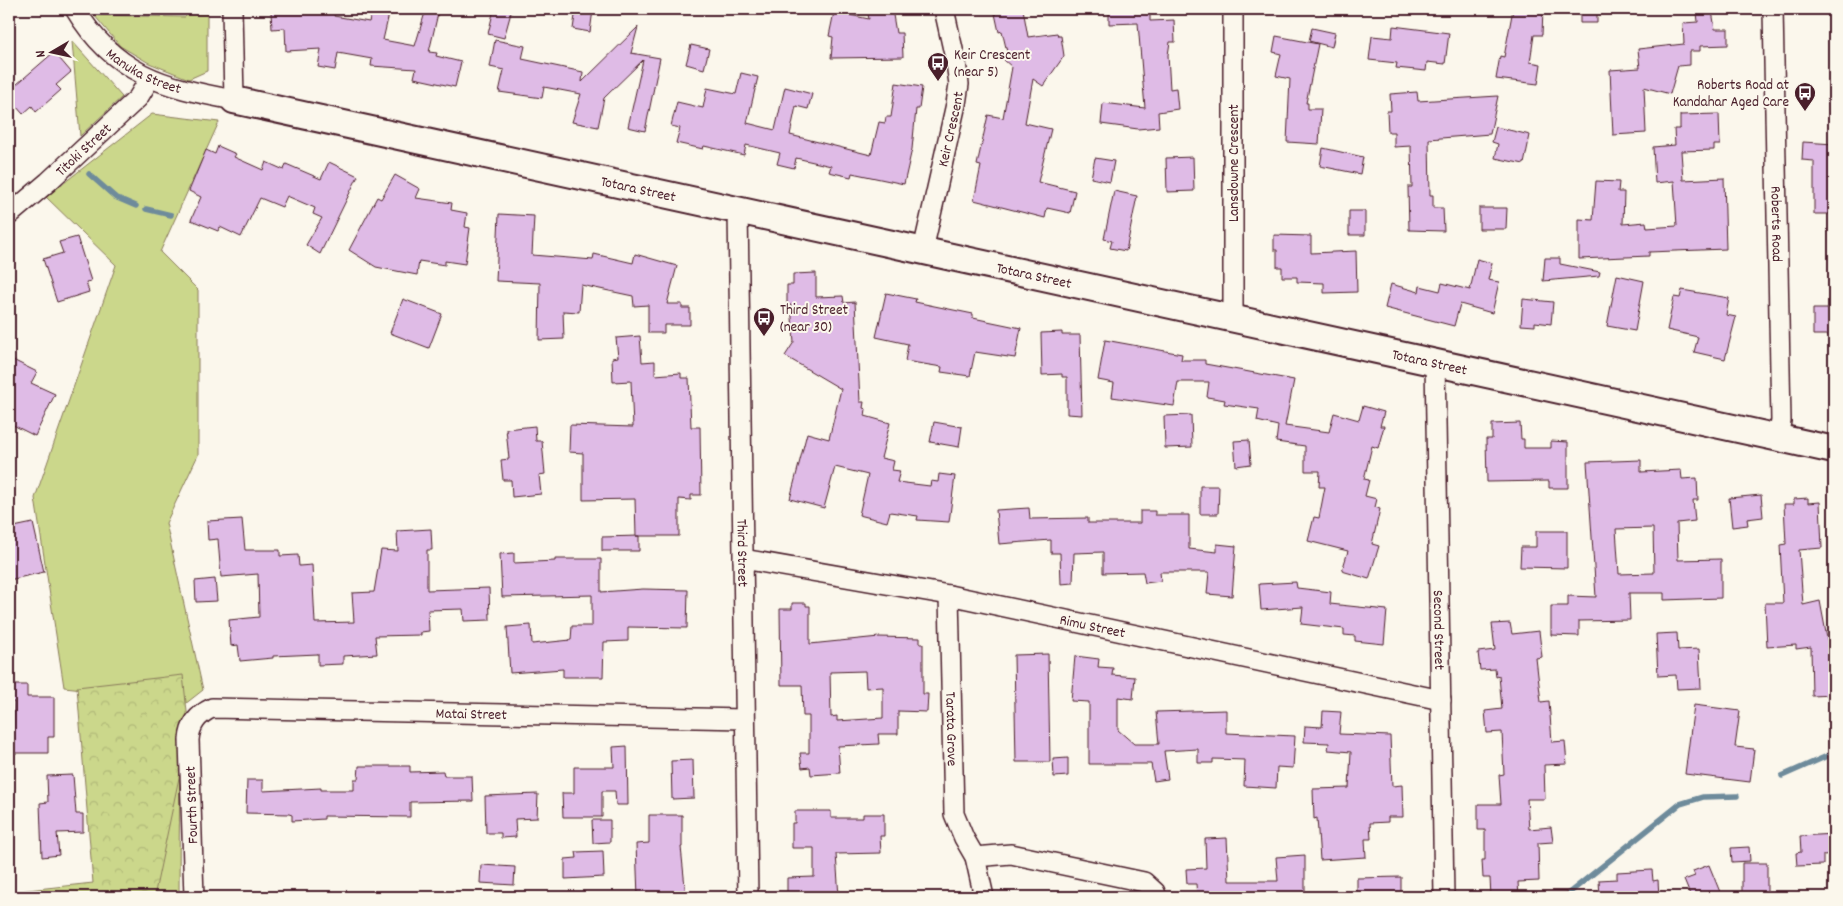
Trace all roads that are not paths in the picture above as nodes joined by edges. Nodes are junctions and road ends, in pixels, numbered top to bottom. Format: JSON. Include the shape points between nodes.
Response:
{"nodes":[{"id":1,"x":75,"y":9,"type":"edge"},
{"id":2,"x":232,"y":9,"type":"edge"},
{"id":3,"x":944,"y":9,"type":"edge"},
{"id":4,"x":1233,"y":9,"type":"edge"},
{"id":5,"x":1773,"y":9,"type":"edge"},
{"id":6,"x":150,"y":78,"type":"junction"},
{"id":7,"x":234,"y":100,"type":"junction"},
{"id":8,"x":738,"y":211,"type":"junction"},
{"id":9,"x":9,"y":215,"type":"edge"},
{"id":10,"x":924,"y":250,"type":"junction"},
{"id":11,"x":1233,"y":318,"type":"junction"},
{"id":12,"x":1435,"y":362,"type":"junction"},
{"id":13,"x":1778,"y":438,"type":"junction"},
{"id":14,"x":1834,"y":450,"type":"edge"},
{"id":15,"x":743,"y":559,"type":"junction"},
{"id":16,"x":949,"y":595,"type":"junction"},
{"id":17,"x":1441,"y":700,"type":"junction"},
{"id":18,"x":199,"y":716,"type":"joint"},
{"id":19,"x":744,"y":719,"type":"junction"},
{"id":20,"x":975,"y":857,"type":"junction"},
{"id":21,"x":194,"y":897,"type":"edge"},
{"id":22,"x":748,"y":897,"type":"edge"},
{"id":23,"x":984,"y":897,"type":"edge"},
{"id":24,"x":1157,"y":897,"type":"edge"},
{"id":25,"x":1444,"y":897,"type":"edge"}],
"edges":[{"from":1,"to":6,"type":"street","name":"Manuka Street","via":[[99,44]]},
{"from":2,"to":7,"type":"street"},
{"from":3,"to":10,"type":"street","name":"Keir Crescent","via":[[959,84]]},
{"from":4,"to":11,"type":"street","name":"Lansdowne Crescent"},
{"from":5,"to":13,"type":"street","name":"Roberts Road"},
{"from":6,"to":7,"type":"street","name":"Manuka Street","via":[[196,93]]},
{"from":6,"to":9,"type":"street","name":"Titoki Street","via":[[138,98]]},
{"from":7,"to":8,"type":"street","name":"Totara Street"},
{"from":8,"to":10,"type":"street","name":"Totara Street"},
{"from":8,"to":15,"type":"street","name":"Third Street"},
{"from":10,"to":11,"type":"street","name":"Totara Street"},
{"from":11,"to":12,"type":"street","name":"Totara Street"},
{"from":12,"to":13,"type":"street","name":"Totara Street"},
{"from":12,"to":17,"type":"street","name":"Second Street"},
{"from":13,"to":14,"type":"street","name":"Totara Street"},
{"from":15,"to":16,"type":"street","name":"Rimu Street"},
{"from":15,"to":19,"type":"street","name":"Third Street"},
{"from":16,"to":17,"type":"street","name":"Rimu Street"},
{"from":16,"to":20,"type":"street","name":"Tarata Grove","via":[[954,814]]},
{"from":17,"to":25,"type":"street","name":"Second Street"},
{"from":18,"to":19,"type":"street","name":"Matai Street","via":[[219,707]]},
{"from":18,"to":21,"type":"street","name":"Fourth Street","via":[[190,731],[189,740]]},
{"from":19,"to":22,"type":"street","name":"Third Street"},
{"from":20,"to":23,"type":"street","name":"Tarata Grove"},
{"from":20,"to":24,"type":"street","via":[[1010,854],[1144,882]]}]}
